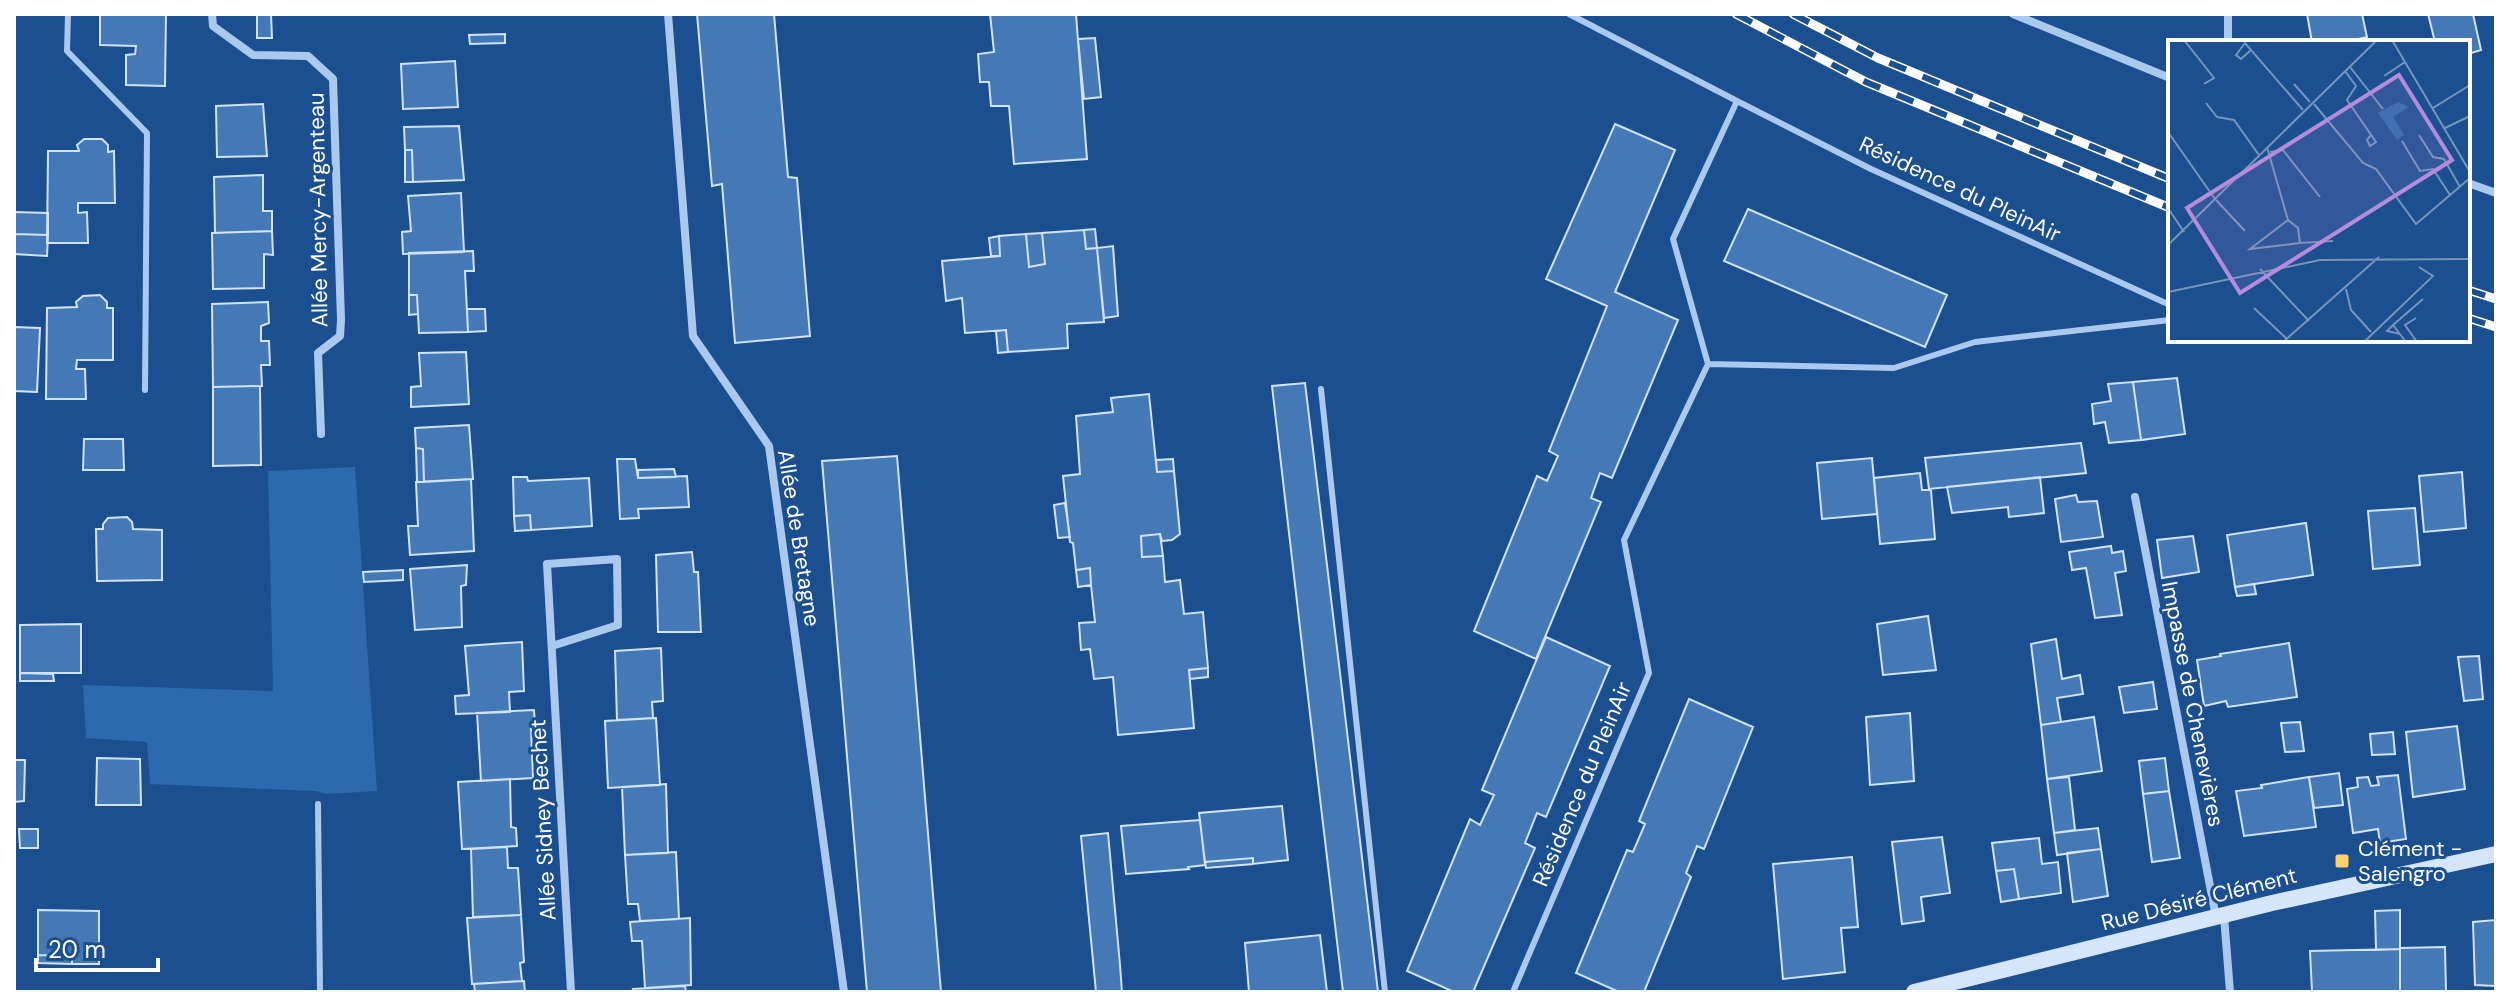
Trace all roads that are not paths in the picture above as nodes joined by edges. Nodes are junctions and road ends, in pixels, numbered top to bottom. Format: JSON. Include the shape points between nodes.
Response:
{"nodes":[{"id":1,"x":68,"y":14,"type":"edge"},
{"id":2,"x":212,"y":14,"type":"edge"},
{"id":3,"x":668,"y":14,"type":"edge"},
{"id":4,"x":1569,"y":14,"type":"edge"},
{"id":5,"x":2013,"y":14,"type":"edge"},
{"id":6,"x":2228,"y":14,"type":"edge"},
{"id":7,"x":2228,"y":40,"type":"edge"},
{"id":8,"x":2168,"y":77,"type":"edge"},
{"id":9,"x":1737,"y":101,"type":"junction"},
{"id":10,"x":2470,"y":184,"type":"edge"},
{"id":11,"x":2496,"y":193,"type":"edge"},
{"id":12,"x":2168,"y":304,"type":"edge"},
{"id":13,"x":2168,"y":320,"type":"edge"},
{"id":14,"x":1708,"y":364,"type":"junction"},
{"id":15,"x":1321,"y":389,"type":"dead end"},
{"id":16,"x":145,"y":390,"type":"dead end"},
{"id":17,"x":321,"y":434,"type":"dead end"},
{"id":18,"x":2135,"y":497,"type":"dead end"},
{"id":19,"x":552,"y":646,"type":"junction"},
{"id":20,"x":318,"y":804,"type":"dead end"},
{"id":21,"x":2496,"y":854,"type":"edge"},
{"id":22,"x":2220,"y":917,"type":"junction"},
{"id":23,"x":320,"y":992,"type":"edge"},
{"id":24,"x":571,"y":992,"type":"edge"},
{"id":25,"x":844,"y":992,"type":"edge"},
{"id":26,"x":1385,"y":992,"type":"edge"},
{"id":27,"x":1513,"y":992,"type":"edge"},
{"id":28,"x":1914,"y":992,"type":"edge"},
{"id":29,"x":2230,"y":992,"type":"edge"}],
"edges":[{"from":1,"to":16,"type":"lane","via":[[67,51],[147,133]]},
{"from":2,"to":17,"type":"street","name":"Allée Mercy-Argenteau","via":[[213,26],[253,55],[308,56],[333,79],[341,320],[340,336],[318,353]]},
{"from":3,"to":25,"type":"street","name":"Allée de Bretagne","via":[[693,336],[769,446]]},
{"from":4,"to":9,"type":"lane","name":"Résidence du PleinAir"},
{"from":5,"to":8,"type":"street"},
{"from":6,"to":7,"type":"street"},
{"from":9,"to":12,"type":"lane","name":"Résidence du PleinAir","via":[[1871,169]]},
{"from":9,"to":14,"type":"lane","via":[[1673,239]]},
{"from":10,"to":11,"type":"street"},
{"from":13,"to":14,"type":"lane","via":[[1975,342],[1894,368]]},
{"from":14,"to":27,"type":"lane","name":"Résidence du PleinAir","via":[[1624,540],[1649,673]]},
{"from":15,"to":26,"type":"lane"},
{"from":18,"to":22,"type":"street","name":"Impasse de Chenevières"},
{"from":19,"to":19,"type":"street","name":"Allée Sidney Bechet","via":[[547,564],[617,559],[618,625]]},
{"from":19,"to":24,"type":"street","name":"Allée Sidney Bechet"},
{"from":20,"to":23,"type":"lane"},
{"from":21,"to":22,"type":"main road","name":"Rue Désiré Clément"},
{"from":22,"to":28,"type":"main road","name":"Rue Désiré Clément"},
{"from":22,"to":29,"type":"street","name":"Impasse de Chenevières"}]}
